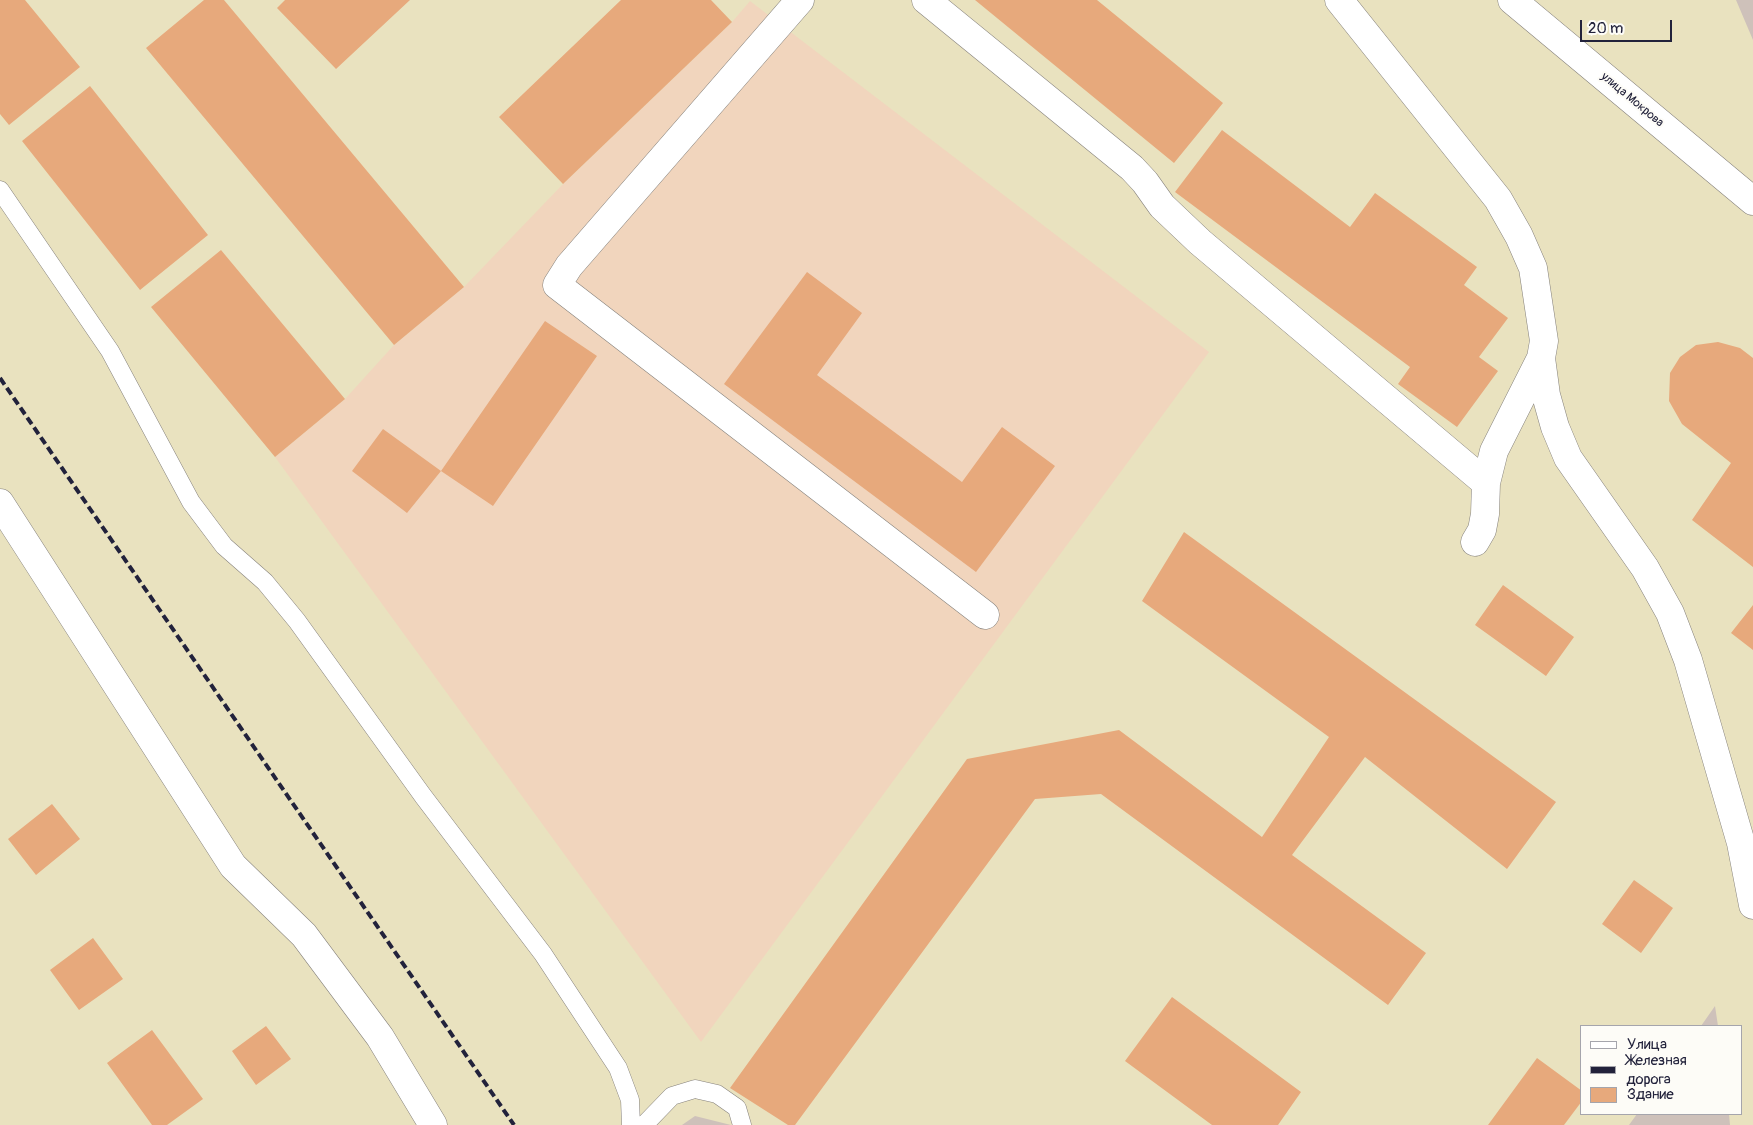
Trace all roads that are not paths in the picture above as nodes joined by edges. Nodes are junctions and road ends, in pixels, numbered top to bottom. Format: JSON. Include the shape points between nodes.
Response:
{"nodes":[{"id":1,"x":800,"y":0,"type":"edge"},
{"id":2,"x":926,"y":0,"type":"edge"},
{"id":3,"x":1339,"y":0,"type":"edge"},
{"id":4,"x":1512,"y":0,"type":"edge"},
{"id":5,"x":0,"y":190,"type":"edge"},
{"id":6,"x":1753,"y":201,"type":"edge"},
{"id":7,"x":1541,"y":358,"type":"junction"},
{"id":8,"x":1486,"y":483,"type":"junction"},
{"id":9,"x":4,"y":517,"type":"edge"},
{"id":10,"x":1475,"y":542,"type":"dead end"},
{"id":11,"x":984,"y":615,"type":"dead end"},
{"id":12,"x":1753,"y":905,"type":"edge"},
{"id":13,"x":433,"y":1125,"type":"edge"},
{"id":14,"x":631,"y":1125,"type":"edge"},
{"id":15,"x":644,"y":1125,"type":"edge"},
{"id":16,"x":742,"y":1125,"type":"edge"}],
"edges":[{"from":1,"to":11,"type":"street","via":[[569,266],[557,285]]},
{"from":2,"to":8,"type":"street","via":[[1132,168],[1162,206],[1200,242]]},
{"from":3,"to":7,"type":"street","via":[[1498,199],[1519,236],[1533,268],[1544,341]]},
{"from":4,"to":6,"type":"street","name":"улица Мокрова"},
{"from":5,"to":14,"type":"lane","via":[[110,351],[191,502],[224,546],[264,582],[297,620],[423,796],[543,954],[618,1068],[630,1100]]},
{"from":7,"to":8,"type":"street","via":[[1494,451]]},
{"from":7,"to":12,"type":"street","via":[[1546,395],[1568,458],[1645,568],[1670,614],[1688,660],[1741,843]]},
{"from":8,"to":10,"type":"street","via":[[1485,514],[1482,530]]},
{"from":9,"to":13,"type":"street","via":[[233,866],[304,935],[380,1037]]},
{"from":15,"to":16,"type":"lane","via":[[672,1096],[695,1089],[718,1094],[737,1108]]}]}
